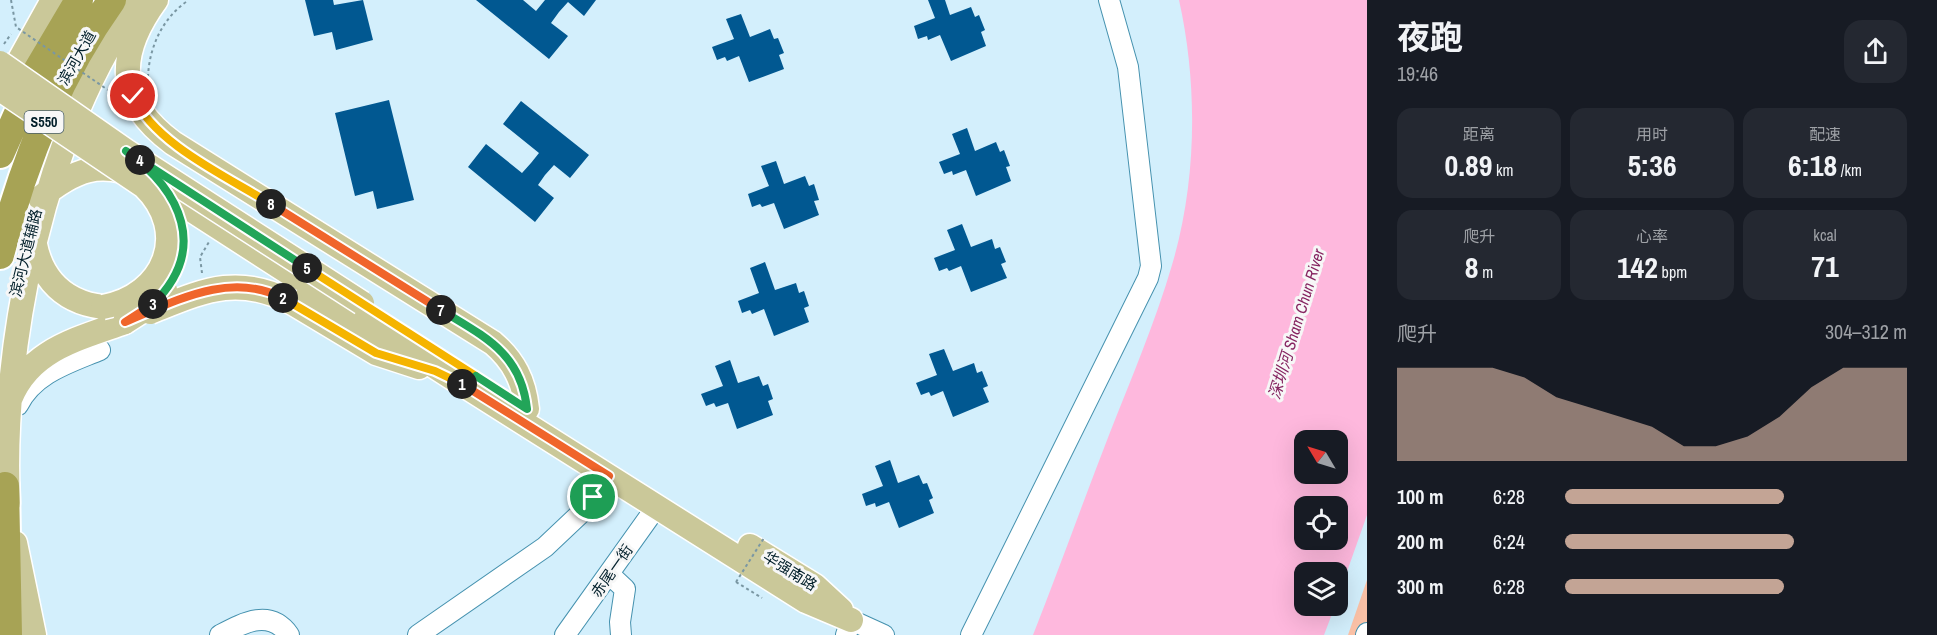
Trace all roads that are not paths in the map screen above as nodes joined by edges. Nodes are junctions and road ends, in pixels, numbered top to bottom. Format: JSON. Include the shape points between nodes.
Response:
{"nodes":[{"id":1,"x":53,"y":0,"type":"edge"},
{"id":2,"x":79,"y":0,"type":"edge"},
{"id":3,"x":1109,"y":0,"type":"edge"},
{"id":4,"x":142,"y":7,"type":"edge"},
{"id":5,"x":0,"y":63,"type":"edge"},
{"id":6,"x":0,"y":89,"type":"edge"},
{"id":7,"x":0,"y":96,"type":"edge"},
{"id":8,"x":126,"y":151,"type":"junction"},
{"id":9,"x":0,"y":154,"type":"edge"},
{"id":10,"x":37,"y":209,"type":"junction"},
{"id":11,"x":0,"y":255,"type":"edge"},
{"id":12,"x":108,"y":327,"type":"junction"},
{"id":13,"x":451,"y":377,"type":"junction"},
{"id":14,"x":527,"y":409,"type":"junction"},
{"id":15,"x":2,"y":434,"type":"junction"},
{"id":16,"x":609,"y":476,"type":"junction"},
{"id":17,"x":5,"y":486,"type":"junction"},
{"id":18,"x":657,"y":506,"type":"junction"},
{"id":19,"x":10,"y":514,"type":"junction"},
{"id":20,"x":609,"y":574,"type":"junction"},
{"id":21,"x":0,"y":609,"type":"edge"},
{"id":22,"x":848,"y":628,"type":"edge"},
{"id":23,"x":567,"y":634,"type":"edge"},
{"id":24,"x":7,"y":635,"type":"edge"},
{"id":25,"x":34,"y":635,"type":"edge"},
{"id":26,"x":220,"y":635,"type":"edge"},
{"id":27,"x":289,"y":635,"type":"edge"},
{"id":28,"x":418,"y":635,"type":"edge"},
{"id":29,"x":621,"y":635,"type":"edge"},
{"id":30,"x":884,"y":635,"type":"edge"},
{"id":31,"x":970,"y":635,"type":"edge"}],
"edges":[{"from":1,"to":7,"type":"main road"},
{"from":2,"to":9,"type":"highway","name":"滨河大道","number":"S550","via":[[37,71]]},
{"from":3,"to":31,"type":"street","via":[[1128,67],[1151,266],[1148,279]]},
{"from":4,"to":10,"type":"main road","name":"滨河大道辅路","via":[[81,97]]},
{"from":4,"to":11,"type":"highway","name":"滨河大道","number":"S550","via":[[77,56],[25,167]]},
{"from":4,"to":14,"type":"main road","via":[[115,52],[116,86],[125,116],[145,141],[474,349],[504,377]]},
{"from":5,"to":8,"type":"main road","name":"华强南路","bridge":true},
{"from":6,"to":12,"type":"main road","bridge":true,"via":[[144,186],[161,205],[169,232],[161,268]]},
{"from":8,"to":12,"type":"main road","bridge":true,"via":[[170,193],[183,234],[183,253],[172,280],[153,304]]},
{"from":8,"to":14,"type":"main road","name":"华强南路","bridge":true},
{"from":10,"to":12,"type":"main road","via":[[37,252],[50,280]]},
{"from":10,"to":13,"type":"main road","name":"华强南路","via":[[60,182],[80,172],[123,170],[142,178]]},
{"from":10,"to":15,"type":"main road","name":"滨河大道辅路","via":[[20,271],[9,337]]},
{"from":12,"to":13,"type":"main road","bridge":true,"via":[[198,293],[226,286],[254,288],[291,302],[376,353]]},
{"from":12,"to":15,"type":"main road","via":[[40,357],[26,370],[16,385]]},
{"from":12,"to":19,"type":"street","via":[[43,375],[20,400],[9,435]]},
{"from":13,"to":16,"type":"main road","name":"华强南路"},
{"from":14,"to":22,"type":"main road","name":"华强南路","via":[[815,586]]},
{"from":15,"to":17,"type":"main road","name":"滨河大道辅路"},
{"from":16,"to":18,"type":"main road","name":"华强南路"},
{"from":16,"to":28,"type":"street","via":[[581,513],[545,548]]},
{"from":17,"to":19,"type":"main road","name":"滨河大道辅路"},
{"from":17,"to":24,"type":"highway"},
{"from":18,"to":20,"type":"street","name":"赤尾一街"},
{"from":18,"to":22,"type":"main road","name":"华强南路"},
{"from":19,"to":25,"type":"main road","name":"滨河大道辅路"},
{"from":20,"to":23,"type":"street","name":"赤尾一街"},
{"from":20,"to":29,"type":"street","via":[[625,589]]},
{"from":21,"to":24,"type":"highway"},
{"from":22,"to":30,"type":"street"},
{"from":26,"to":27,"type":"street","via":[[258,619],[267,619]]}]}
